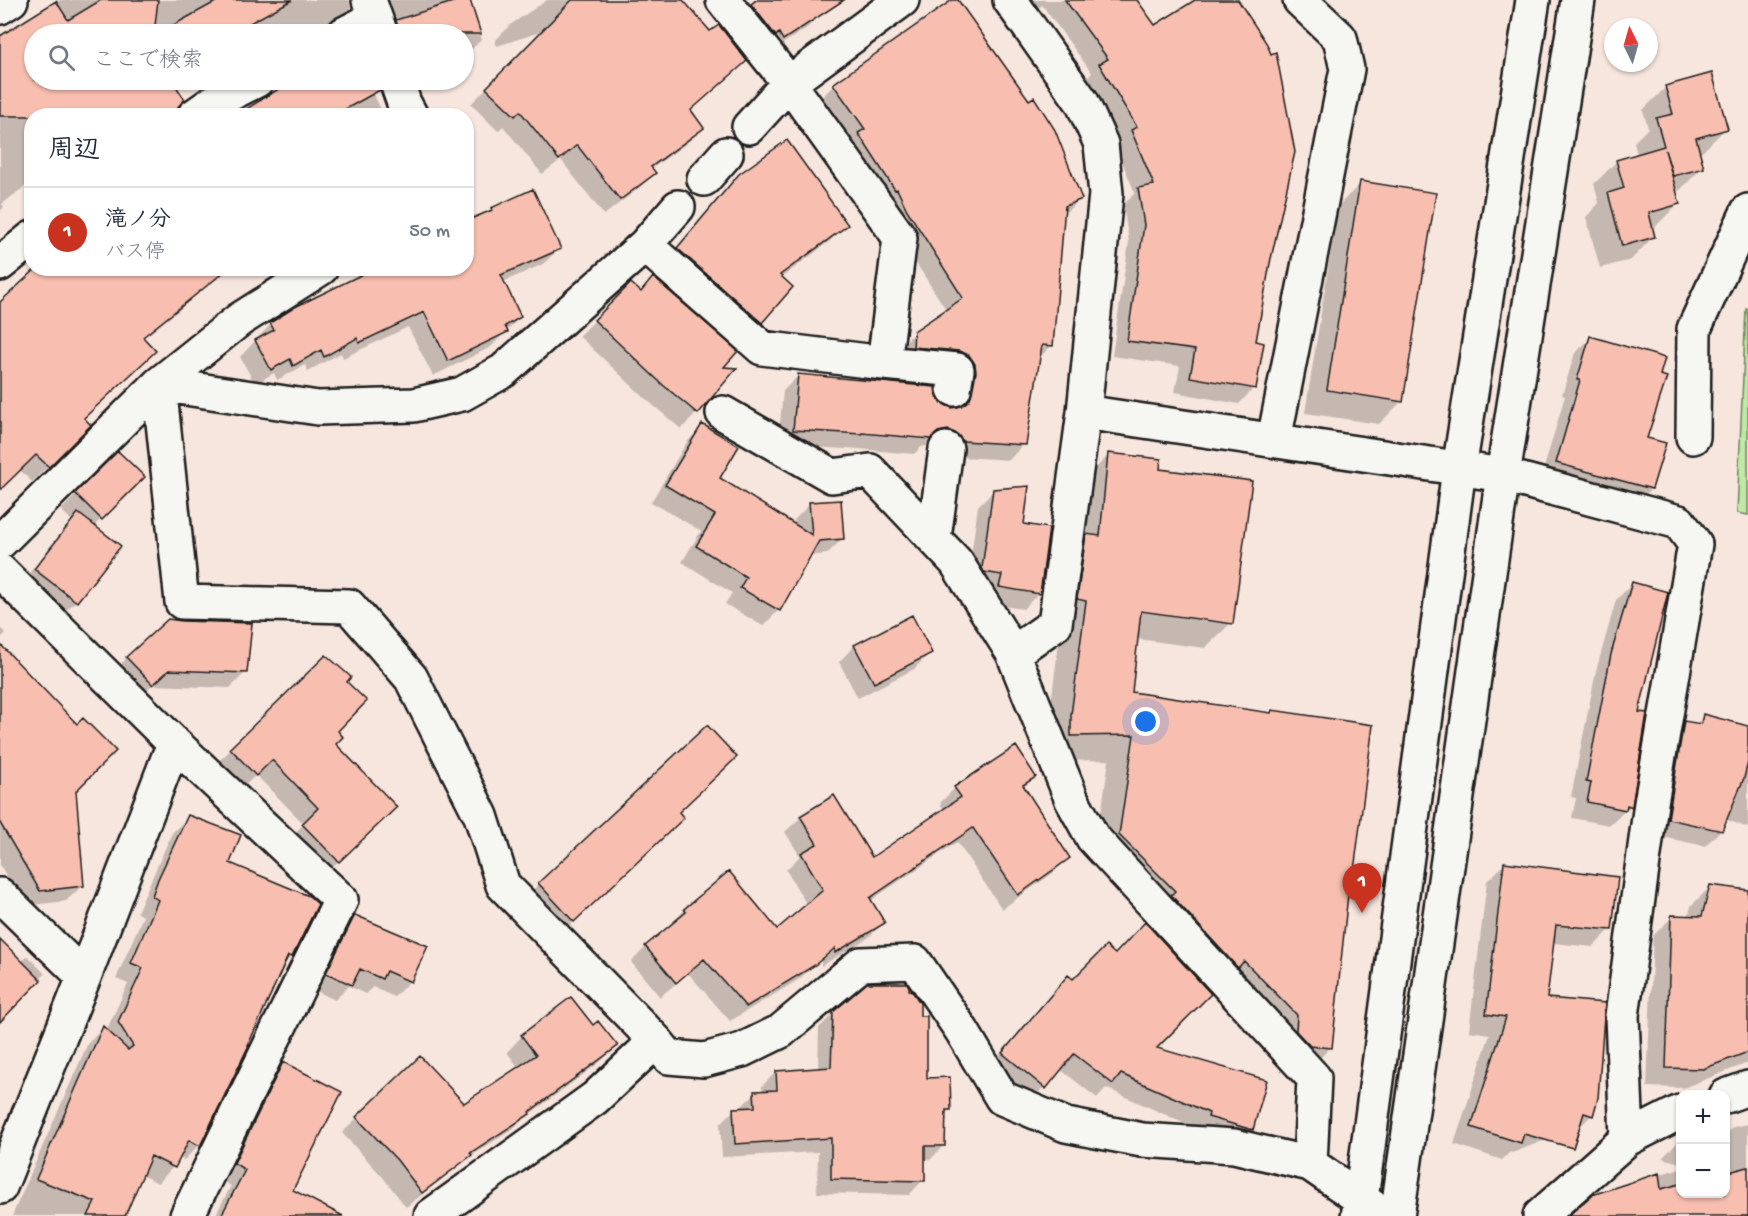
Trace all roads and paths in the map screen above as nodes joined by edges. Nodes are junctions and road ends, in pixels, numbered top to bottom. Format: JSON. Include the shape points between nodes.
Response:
{"nodes":[{"id":1,"x":10,"y":0,"type":"edge"},
{"id":2,"x":723,"y":0,"type":"edge"},
{"id":3,"x":902,"y":0,"type":"edge"},
{"id":4,"x":1010,"y":0,"type":"edge"},
{"id":5,"x":1300,"y":0,"type":"edge"},
{"id":6,"x":1533,"y":0,"type":"edge"},
{"id":7,"x":1578,"y":0,"type":"edge"},
{"id":8,"x":0,"y":7,"type":"edge"},
{"id":9,"x":789,"y":83,"type":"junction"},
{"id":10,"x":237,"y":90,"type":"edge"},
{"id":11,"x":399,"y":90,"type":"edge"},
{"id":12,"x":205,"y":108,"type":"edge"},
{"id":13,"x":407,"y":108,"type":"edge"},
{"id":14,"x":749,"y":128,"type":"dead end"},
{"id":15,"x":726,"y":154,"type":"dead end"},
{"id":16,"x":704,"y":179,"type":"dead end"},
{"id":17,"x":678,"y":207,"type":"dead end"},
{"id":18,"x":1748,"y":210,"type":"edge"},
{"id":19,"x":24,"y":244,"type":"edge"},
{"id":20,"x":645,"y":244,"type":"junction"},
{"id":21,"x":1740,"y":250,"type":"edge"},
{"id":22,"x":0,"y":264,"type":"edge"},
{"id":23,"x":308,"y":276,"type":"edge"},
{"id":24,"x":884,"y":363,"type":"junction"},
{"id":25,"x":159,"y":384,"type":"junction"},
{"id":26,"x":954,"y":389,"type":"dead end"},
{"id":27,"x":1084,"y":412,"type":"junction"},
{"id":28,"x":723,"y":413,"type":"dead end"},
{"id":29,"x":1693,"y":437,"type":"dead end"},
{"id":30,"x":1274,"y":440,"type":"junction"},
{"id":31,"x":946,"y":449,"type":"dead end"},
{"id":32,"x":1459,"y":469,"type":"junction"},
{"id":33,"x":1503,"y":475,"type":"junction"},
{"id":34,"x":934,"y":538,"type":"junction"},
{"id":35,"x":0,"y":542,"type":"edge"},
{"id":36,"x":0,"y":571,"type":"edge"},
{"id":37,"x":1013,"y":653,"type":"junction"},
{"id":38,"x":174,"y":743,"type":"junction"},
{"id":39,"x":0,"y":895,"type":"edge"},
{"id":40,"x":84,"y":977,"type":"junction"},
{"id":41,"x":656,"y":1041,"type":"junction"},
{"id":42,"x":1748,"y":1088,"type":"edge"},
{"id":43,"x":1730,"y":1094,"type":"edge"},
{"id":44,"x":1676,"y":1114,"type":"edge"},
{"id":45,"x":1627,"y":1139,"type":"junction"},
{"id":46,"x":1310,"y":1164,"type":"junction"},
{"id":47,"x":0,"y":1187,"type":"edge"},
{"id":48,"x":1368,"y":1210,"type":"edge"},
{"id":49,"x":187,"y":1216,"type":"edge"},
{"id":50,"x":431,"y":1216,"type":"edge"},
{"id":51,"x":1397,"y":1216,"type":"edge"},
{"id":52,"x":1540,"y":1216,"type":"edge"}],
"edges":[{"from":1,"to":8,"type":"street"},
{"from":2,"to":9,"type":"street"},
{"from":3,"to":9,"type":"street"},
{"from":4,"to":27,"type":"street","via":[[1082,102],[1101,144],[1106,194]]},
{"from":5,"to":30,"type":"street","via":[[1340,38],[1347,69]]},
{"from":6,"to":32,"type":"street"},
{"from":7,"to":33,"type":"street"},
{"from":9,"to":14,"type":"street"},
{"from":9,"to":24,"type":"street","via":[[900,238]]},
{"from":10,"to":12,"type":"street"},
{"from":11,"to":13,"type":"street"},
{"from":15,"to":16,"type":"street"},
{"from":17,"to":20,"type":"street"},
{"from":18,"to":21,"type":"street"},
{"from":19,"to":22,"type":"street"},
{"from":20,"to":24,"type":"street","via":[[762,348]]},
{"from":20,"to":25,"type":"street","via":[[503,370],[462,394],[414,405],[318,408]]},
{"from":21,"to":29,"type":"street","via":[[1694,329]]},
{"from":23,"to":25,"type":"street","via":[[239,320]]},
{"from":24,"to":26,"type":"street","via":[[957,370]]},
{"from":25,"to":35,"type":"street"},
{"from":25,"to":41,"type":"street","via":[[182,603],[349,606],[411,678],[481,816],[503,885]]},
{"from":27,"to":30,"type":"street"},
{"from":27,"to":37,"type":"street","via":[[1054,624]]},
{"from":28,"to":34,"type":"street","via":[[832,476],[870,471]]},
{"from":30,"to":32,"type":"street"},
{"from":31,"to":34,"type":"street"},
{"from":32,"to":33,"type":"street"},
{"from":32,"to":48,"type":"street"},
{"from":33,"to":45,"type":"street","via":[[1679,522],[1695,544],[1651,804],[1622,1016]]},
{"from":33,"to":51,"type":"street"},
{"from":34,"to":37,"type":"street","via":[[956,562]]},
{"from":36,"to":38,"type":"street"},
{"from":37,"to":46,"type":"street","via":[[1072,800],[1093,838],[1314,1078]]},
{"from":38,"to":40,"type":"street"},
{"from":38,"to":49,"type":"street","via":[[341,900]]},
{"from":39,"to":40,"type":"street"},
{"from":40,"to":47,"type":"street"},
{"from":41,"to":46,"type":"street","via":[[669,1057],[704,1060],[742,1050],[781,1031],[861,964],[915,962],[1002,1098],[1066,1125],[1142,1140],[1234,1146]]},
{"from":41,"to":50,"type":"street","via":[[595,1098]]},
{"from":42,"to":43,"type":"street"},
{"from":44,"to":45,"type":"street"},
{"from":45,"to":52,"type":"street"},
{"from":46,"to":48,"type":"street"}]}
